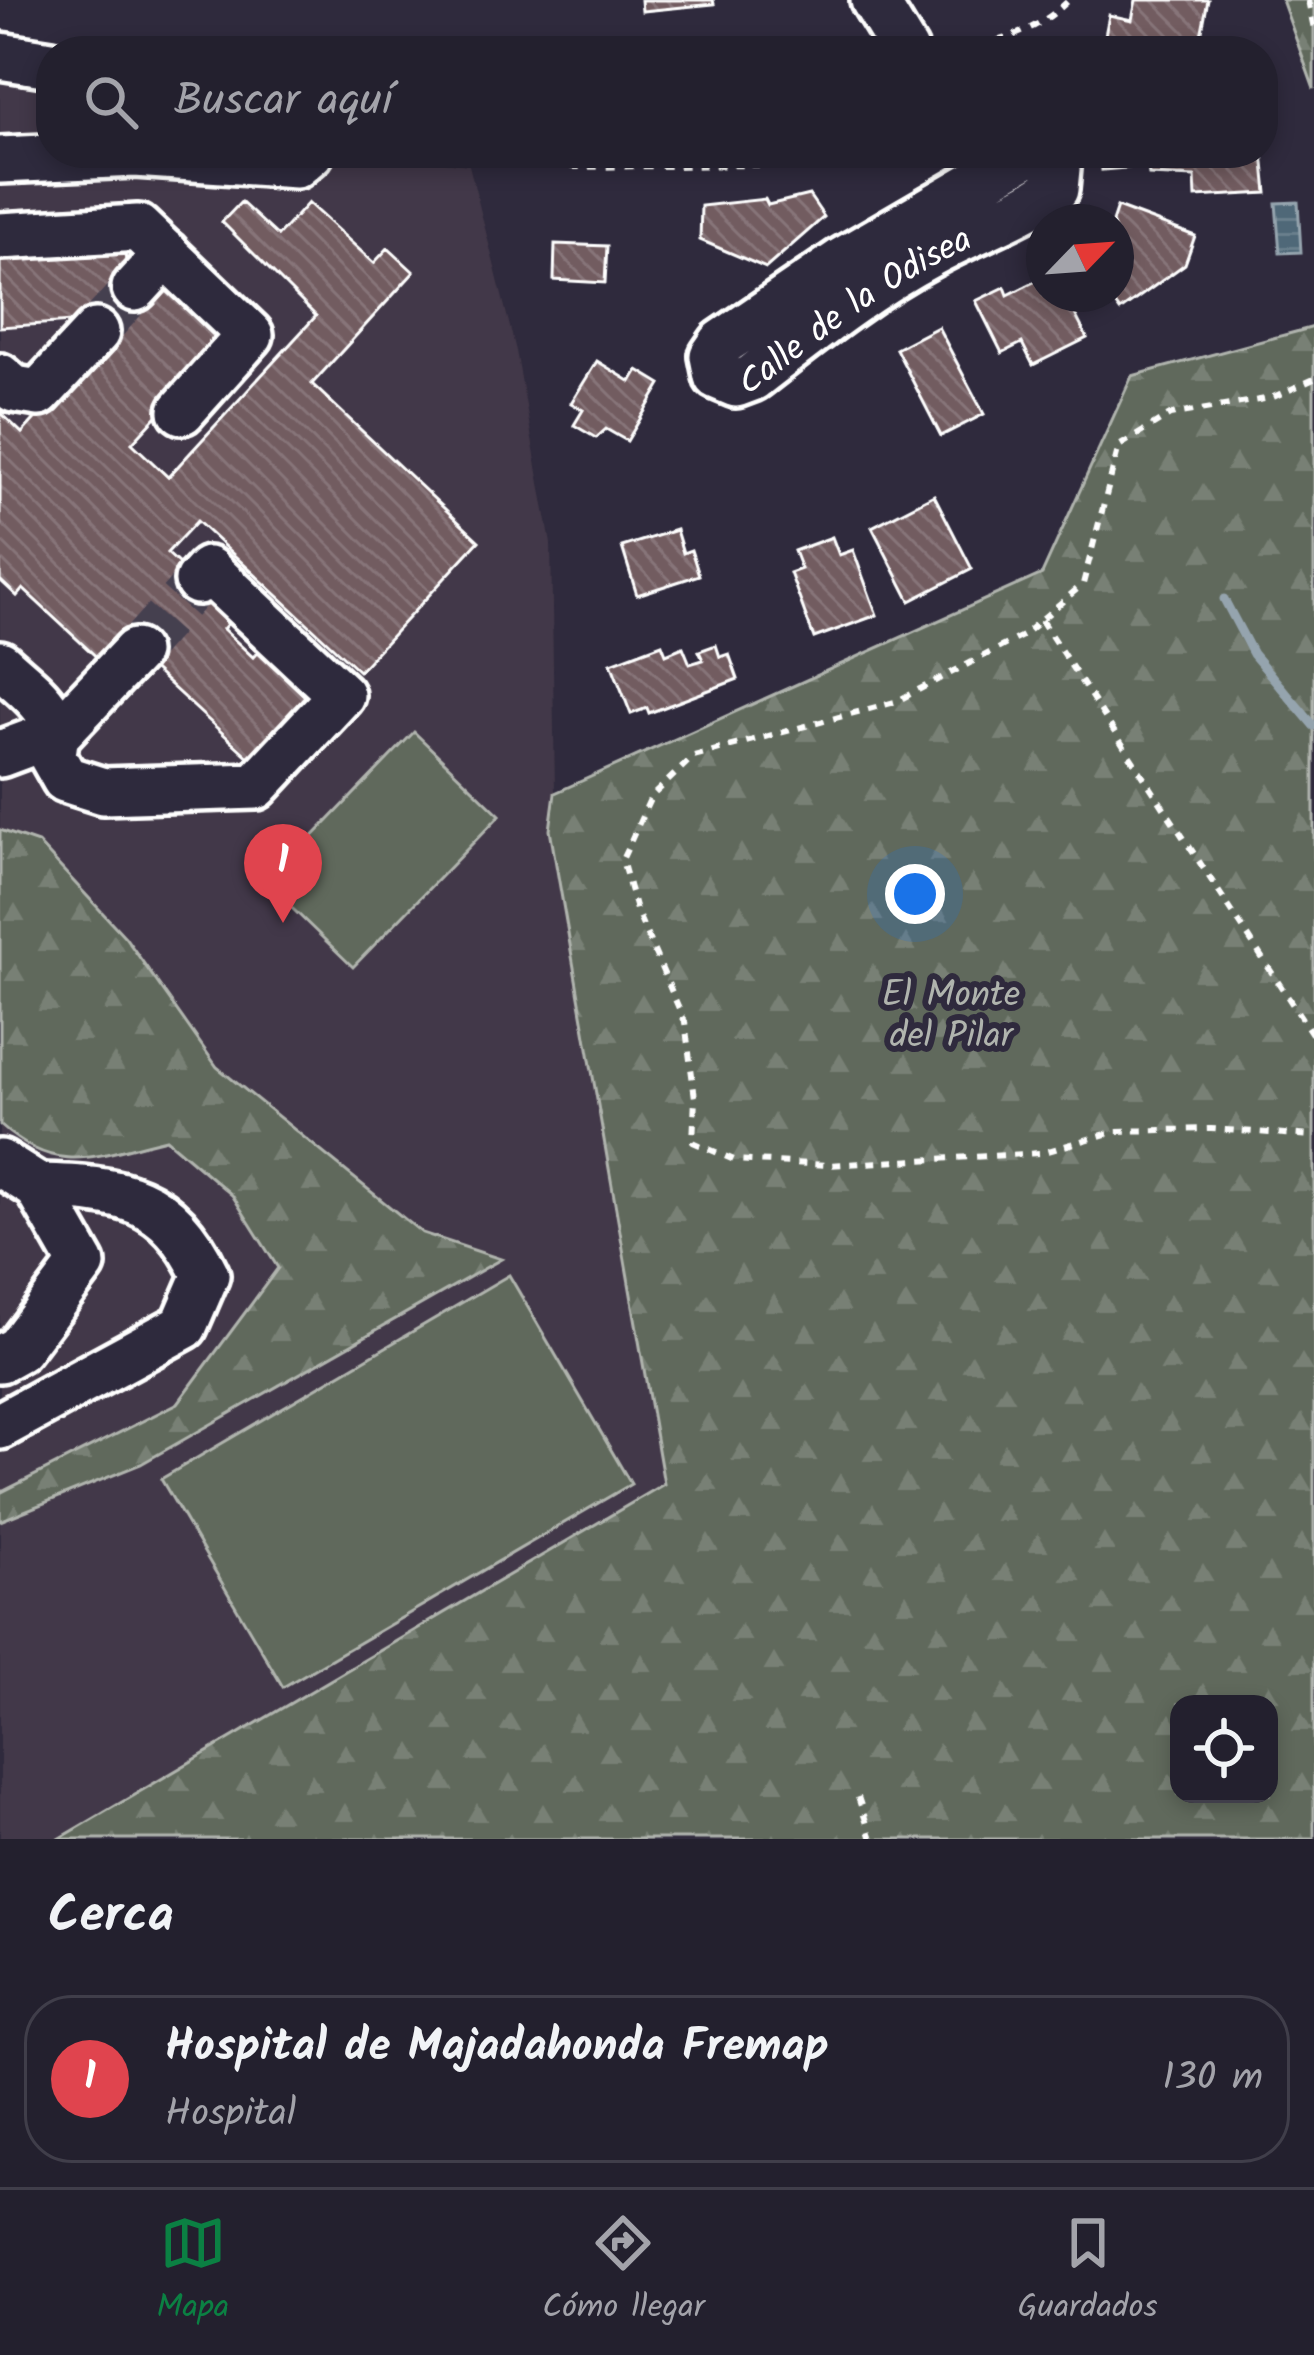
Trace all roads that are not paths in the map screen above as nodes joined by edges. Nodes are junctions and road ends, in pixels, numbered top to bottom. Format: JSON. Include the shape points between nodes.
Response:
{"nodes":[{"id":1,"x":874,"y":0,"type":"edge"},
{"id":2,"x":896,"y":36,"type":"edge"},
{"id":3,"x":0,"y":56,"type":"edge"},
{"id":4,"x":36,"y":62,"type":"edge"},
{"id":5,"x":36,"y":158,"type":"edge"},
{"id":6,"x":0,"y":160,"type":"edge"},
{"id":7,"x":969,"y":168,"type":"edge"},
{"id":8,"x":1057,"y":168,"type":"edge"},
{"id":9,"x":0,"y":236,"type":"edge"},
{"id":10,"x":166,"y":254,"type":"junction"},
{"id":11,"x":135,"y":288,"type":"tunnel mouth"},
{"id":12,"x":95,"y":332,"type":"tunnel mouth"},
{"id":13,"x":0,"y":377,"type":"edge"},
{"id":14,"x":182,"y":411,"type":"dead end"},
{"id":15,"x":198,"y":581,"type":"dead end"},
{"id":16,"x":135,"y":652,"type":"tunnel mouth"},
{"id":17,"x":0,"y":664,"type":"edge"},
{"id":18,"x":59,"y":732,"type":"junction"},
{"id":19,"x":0,"y":754,"type":"edge"},
{"id":20,"x":19,"y":1175,"type":"edge"},
{"id":21,"x":0,"y":1359,"type":"edge"},
{"id":22,"x":0,"y":1426,"type":"edge"}],
"edges":[{"from":1,"to":2,"type":"street"},
{"from":3,"to":4,"type":"street"},
{"from":5,"to":6,"type":"street"},
{"from":7,"to":8,"type":"street","name":"Calle de la Odisea","via":[[722,343],[713,356],[717,376],[736,384],[752,377],[861,295],[1039,201],[1055,188]]},
{"from":9,"to":10,"type":"street","via":[[139,228]]},
{"from":10,"to":11,"type":"street"},
{"from":10,"to":14,"type":"street","via":[[250,335]]},
{"from":12,"to":13,"type":"street","via":[[39,393]]},
{"from":15,"to":18,"type":"street","via":[[208,570],[341,695],[256,786],[103,791],[65,779],[52,756]]},
{"from":16,"to":18,"type":"street"},
{"from":17,"to":18,"type":"street","via":[[52,712]]},
{"from":18,"to":19,"type":"street"},
{"from":20,"to":21,"type":"street","via":[[82,1264],[18,1349]]},
{"from":20,"to":22,"type":"street","via":[[144,1201],[186,1234],[206,1275],[184,1326]]}]}
